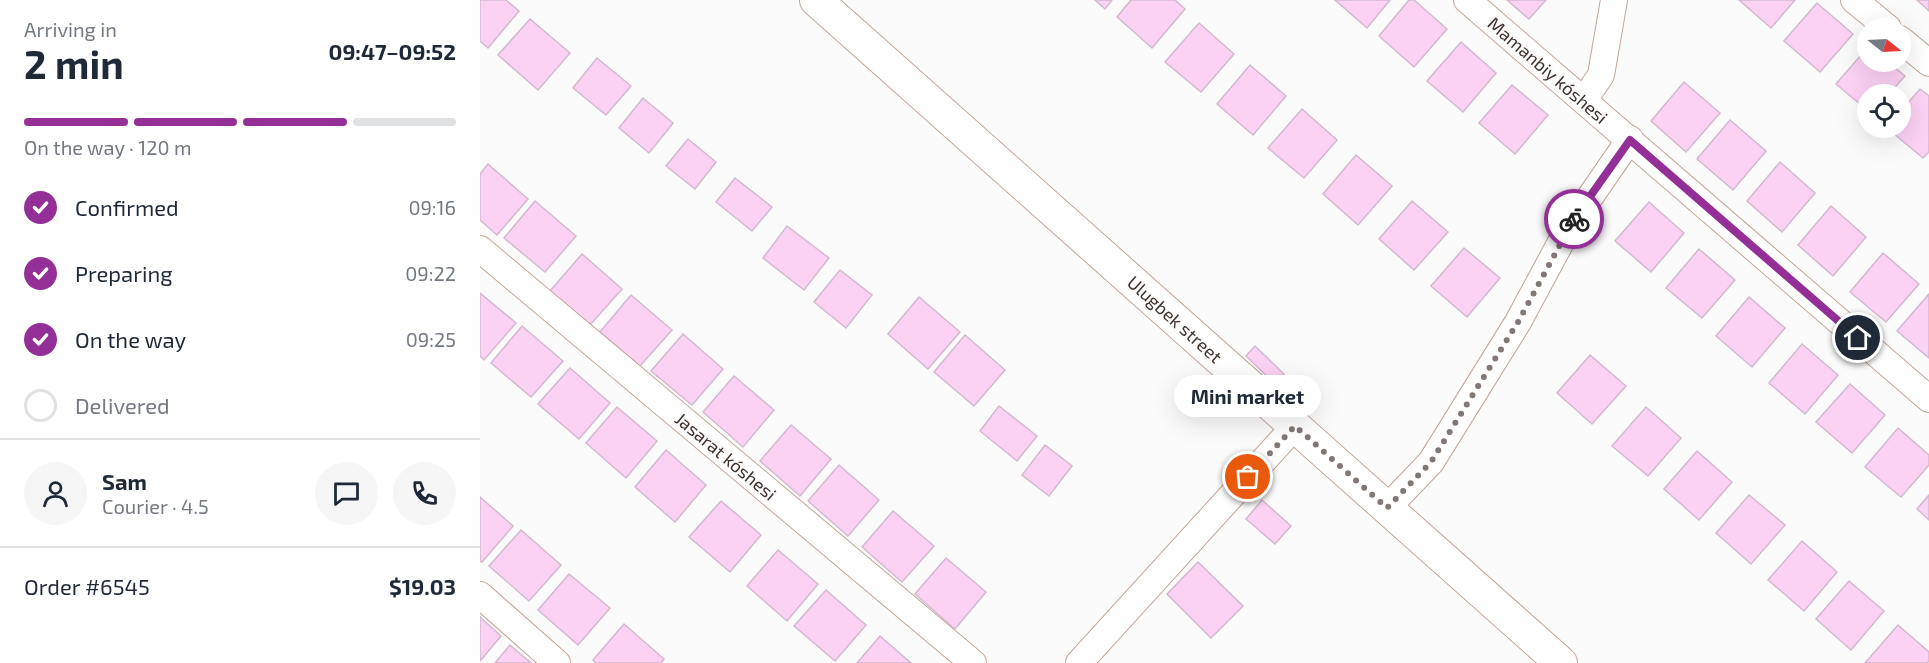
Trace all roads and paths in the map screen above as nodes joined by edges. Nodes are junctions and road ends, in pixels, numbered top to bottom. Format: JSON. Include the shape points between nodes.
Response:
{"nodes":[{"id":1,"x":816,"y":0,"type":"edge"},
{"id":2,"x":1467,"y":0,"type":"edge"},
{"id":3,"x":1614,"y":0,"type":"edge"},
{"id":4,"x":1854,"y":0,"type":"edge"},
{"id":5,"x":1876,"y":18,"type":"edge"},
{"id":6,"x":1911,"y":48,"type":"edge"},
{"id":7,"x":1929,"y":63,"type":"edge"},
{"id":8,"x":1584,"y":100,"type":"junction"},
{"id":9,"x":1630,"y":140,"type":"junction"},
{"id":10,"x":480,"y":249,"type":"edge"},
{"id":11,"x":1929,"y":399,"type":"edge"},
{"id":12,"x":1295,"y":426,"type":"junction"},
{"id":13,"x":1387,"y":508,"type":"junction"},
{"id":14,"x":480,"y":595,"type":"edge"},
{"id":15,"x":557,"y":663,"type":"edge"},
{"id":16,"x":972,"y":663,"type":"edge"},
{"id":17,"x":1078,"y":663,"type":"edge"},
{"id":18,"x":1561,"y":663,"type":"edge"}],
"edges":[{"from":1,"to":12,"type":"street","name":"Ulugbek street"},
{"from":2,"to":8,"type":"street","name":"Mamanbiy kóshesi"},
{"from":3,"to":8,"type":"street","via":[[1601,75]]},
{"from":4,"to":5,"type":"street"},
{"from":6,"to":7,"type":"street"},
{"from":8,"to":9,"type":"street","name":"Mamanbiy kóshesi"},
{"from":9,"to":11,"type":"street","name":"Mamanbiy kóshesi"},
{"from":9,"to":13,"type":"street","via":[[1568,229],[1518,322],[1431,462]]},
{"from":10,"to":16,"type":"street","name":"Jasarat kóshesi"},
{"from":12,"to":13,"type":"street","name":"Ulugbek street"},
{"from":12,"to":17,"type":"street"},
{"from":13,"to":18,"type":"street","name":"Ulugbek street"},
{"from":14,"to":15,"type":"street"}]}
